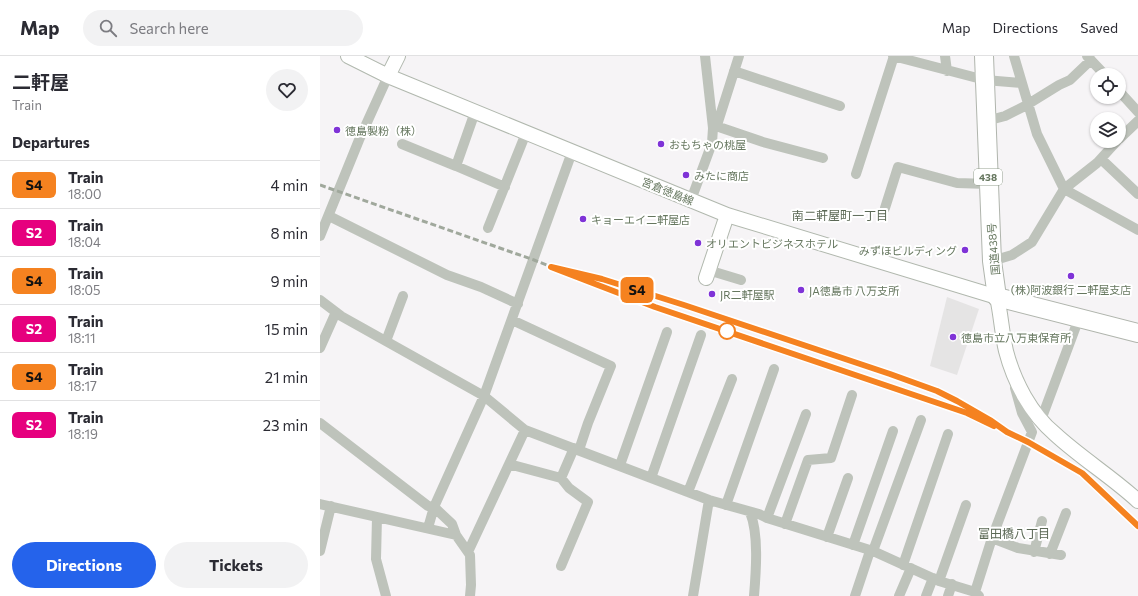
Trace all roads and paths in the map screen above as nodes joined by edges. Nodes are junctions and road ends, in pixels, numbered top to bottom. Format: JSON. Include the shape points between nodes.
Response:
{"nodes":[{"id":1,"x":348,"y":56,"type":"edge"},
{"id":2,"x":398,"y":56,"type":"edge"},
{"id":3,"x":705,"y":56,"type":"edge"},
{"id":4,"x":739,"y":56,"type":"edge"},
{"id":5,"x":894,"y":56,"type":"edge"},
{"id":6,"x":945,"y":56,"type":"edge"},
{"id":7,"x":984,"y":56,"type":"edge"},
{"id":8,"x":1014,"y":56,"type":"edge"},
{"id":9,"x":1089,"y":58,"type":"edge"},
{"id":10,"x":1098,"y":68,"type":"edge"},
{"id":11,"x":734,"y":70,"type":"junction"},
{"id":12,"x":947,"y":71,"type":"junction"},
{"id":13,"x":388,"y":76,"type":"junction"},
{"id":14,"x":984,"y":80,"type":"junction"},
{"id":15,"x":1021,"y":83,"type":"junction"},
{"id":16,"x":1126,"y":98,"type":"edge"},
{"id":17,"x":1028,"y":104,"type":"junction"},
{"id":18,"x":840,"y":106,"type":"dead end"},
{"id":19,"x":475,"y":112,"type":"junction"},
{"id":20,"x":1138,"y":112,"type":"edge"},
{"id":21,"x":986,"y":121,"type":"junction"},
{"id":22,"x":1138,"y":121,"type":"edge"},
{"id":23,"x":715,"y":127,"type":"junction"},
{"id":24,"x":1126,"y":132,"type":"edge"},
{"id":25,"x":526,"y":133,"type":"junction"},
{"id":26,"x":402,"y":144,"type":"dead end"},
{"id":27,"x":1111,"y":148,"type":"edge"},
{"id":28,"x":572,"y":152,"type":"junction"},
{"id":29,"x":824,"y":158,"type":"dead end"},
{"id":30,"x":1101,"y":159,"type":"junction"},
{"id":31,"x":456,"y":166,"type":"junction"},
{"id":32,"x":856,"y":174,"type":"dead end"},
{"id":33,"x":988,"y":184,"type":"junction"},
{"id":34,"x":505,"y":187,"type":"junction"},
{"id":35,"x":1064,"y":189,"type":"junction"},
{"id":36,"x":1138,"y":194,"type":"edge"},
{"id":37,"x":691,"y":200,"type":"junction"},
{"id":38,"x":886,"y":208,"type":"dead end"},
{"id":39,"x":727,"y":215,"type":"junction"},
{"id":40,"x":329,"y":216,"type":"junction"},
{"id":41,"x":488,"y":228,"type":"dead end"},
{"id":42,"x":1138,"y":230,"type":"edge"},
{"id":43,"x":320,"y":236,"type":"edge"},
{"id":44,"x":992,"y":261,"type":"junction"},
{"id":45,"x":707,"y":274,"type":"joint"},
{"id":46,"x":741,"y":280,"type":"dead end"},
{"id":47,"x":403,"y":296,"type":"dead end"},
{"id":48,"x":997,"y":298,"type":"junction"},
{"id":49,"x":320,"y":300,"type":"edge"},
{"id":50,"x":518,"y":304,"type":"junction"},
{"id":51,"x":336,"y":312,"type":"junction"},
{"id":52,"x":1079,"y":318,"type":"junction"},
{"id":53,"x":512,"y":320,"type":"junction"},
{"id":54,"x":667,"y":332,"type":"dead end"},
{"id":55,"x":1138,"y":333,"type":"edge"},
{"id":56,"x":701,"y":335,"type":"dead end"},
{"id":57,"x":386,"y":341,"type":"junction"},
{"id":58,"x":320,"y":348,"type":"edge"},
{"id":59,"x":774,"y":369,"type":"dead end"},
{"id":60,"x":1012,"y":371,"type":"junction"},
{"id":61,"x":732,"y":379,"type":"dead end"},
{"id":62,"x":852,"y":395,"type":"dead end"},
{"id":63,"x":484,"y":396,"type":"junction"},
{"id":64,"x":806,"y":414,"type":"dead end"},
{"id":65,"x":921,"y":420,"type":"dead end"},
{"id":66,"x":1041,"y":420,"type":"junction"},
{"id":67,"x":320,"y":423,"type":"edge"},
{"id":68,"x":525,"y":430,"type":"junction"},
{"id":69,"x":893,"y":431,"type":"dead end"},
{"id":70,"x":948,"y":434,"type":"dead end"},
{"id":71,"x":576,"y":449,"type":"junction"},
{"id":72,"x":509,"y":464,"type":"junction"},
{"id":73,"x":620,"y":465,"type":"junction"},
{"id":74,"x":561,"y":478,"type":"junction"},
{"id":75,"x":651,"y":478,"type":"junction"},
{"id":76,"x":848,"y":478,"type":"dead end"},
{"id":77,"x":688,"y":492,"type":"junction"},
{"id":78,"x":709,"y":500,"type":"junction"},
{"id":79,"x":1138,"y":500,"type":"edge"},
{"id":80,"x":320,"y":504,"type":"edge"},
{"id":81,"x":726,"y":505,"type":"junction"},
{"id":82,"x":966,"y":505,"type":"dead end"},
{"id":83,"x":331,"y":506,"type":"junction"},
{"id":84,"x":434,"y":507,"type":"junction"},
{"id":85,"x":750,"y":512,"type":"junction"},
{"id":86,"x":1066,"y":513,"type":"dead end"},
{"id":87,"x":378,"y":517,"type":"junction"},
{"id":88,"x":767,"y":518,"type":"junction"},
{"id":89,"x":1042,"y":521,"type":"dead end"},
{"id":90,"x":754,"y":522,"type":"junction"},
{"id":91,"x":785,"y":524,"type":"junction"},
{"id":92,"x":428,"y":528,"type":"junction"},
{"id":93,"x":456,"y":535,"type":"junction"},
{"id":94,"x":827,"y":537,"type":"junction"},
{"id":95,"x":992,"y":538,"type":"junction"},
{"id":96,"x":853,"y":545,"type":"junction"},
{"id":97,"x":320,"y":551,"type":"edge"},
{"id":98,"x":872,"y":551,"type":"junction"},
{"id":99,"x":468,"y":552,"type":"junction"},
{"id":100,"x":1034,"y":552,"type":"junction"},
{"id":101,"x":1050,"y":554,"type":"junction"},
{"id":102,"x":1061,"y":555,"type":"dead end"},
{"id":103,"x":561,"y":566,"type":"dead end"},
{"id":104,"x":907,"y":566,"type":"junction"},
{"id":105,"x":936,"y":579,"type":"junction"},
{"id":106,"x":952,"y":584,"type":"junction"},
{"id":107,"x":977,"y":594,"type":"edge"},
{"id":108,"x":386,"y":596,"type":"edge"},
{"id":109,"x":470,"y":596,"type":"edge"},
{"id":110,"x":693,"y":596,"type":"edge"},
{"id":111,"x":754,"y":596,"type":"edge"},
{"id":112,"x":855,"y":596,"type":"edge"},
{"id":113,"x":899,"y":596,"type":"edge"},
{"id":114,"x":926,"y":596,"type":"edge"},
{"id":115,"x":948,"y":596,"type":"edge"}],
"edges":[{"from":1,"to":13,"type":"main road","name":"宮倉徳島線"},
{"from":2,"to":13,"type":"main road"},
{"from":3,"to":23,"type":"street"},
{"from":4,"to":11,"type":"street"},
{"from":5,"to":12,"type":"street"},
{"from":5,"to":32,"type":"street"},
{"from":6,"to":12,"type":"street"},
{"from":7,"to":14,"type":"highway","name":"国道438号","number":"438"},
{"from":8,"to":15,"type":"street"},
{"from":9,"to":10,"type":"street"},
{"from":9,"to":17,"type":"street","via":[[1070,80]]},
{"from":11,"to":18,"type":"street"},
{"from":11,"to":23,"type":"street"},
{"from":12,"to":14,"type":"street"},
{"from":13,"to":19,"type":"main road","name":"宮倉徳島線"},
{"from":13,"to":40,"type":"street"},
{"from":14,"to":15,"type":"street"},
{"from":14,"to":21,"type":"highway","name":"国道438号","number":"438"},
{"from":15,"to":17,"type":"street"},
{"from":16,"to":20,"type":"street"},
{"from":17,"to":21,"type":"street","via":[[1005,116]]},
{"from":17,"to":35,"type":"street","via":[[1037,134]]},
{"from":19,"to":25,"type":"main road","name":"宮倉徳島線"},
{"from":19,"to":31,"type":"street"},
{"from":21,"to":33,"type":"highway","name":"国道438号","number":"438"},
{"from":22,"to":24,"type":"street"},
{"from":23,"to":29,"type":"street"},
{"from":23,"to":37,"type":"street","via":[[712,143]]},
{"from":25,"to":28,"type":"main road","name":"宮倉徳島線"},
{"from":25,"to":34,"type":"street"},
{"from":26,"to":31,"type":"street"},
{"from":27,"to":30,"type":"street"},
{"from":28,"to":37,"type":"main road","name":"宮倉徳島線"},
{"from":28,"to":50,"type":"street"},
{"from":30,"to":35,"type":"street"},
{"from":30,"to":36,"type":"street"},
{"from":31,"to":34,"type":"street"},
{"from":33,"to":38,"type":"street","via":[[957,183],[898,167]]},
{"from":33,"to":44,"type":"highway","name":"国道438号","number":"438"},
{"from":34,"to":41,"type":"street"},
{"from":35,"to":42,"type":"street"},
{"from":35,"to":44,"type":"street","via":[[1032,242],[1012,255]]},
{"from":37,"to":39,"type":"main road","name":"宮倉徳島線"},
{"from":39,"to":45,"type":"main road"},
{"from":39,"to":48,"type":"main road","name":"宮倉徳島線"},
{"from":40,"to":43,"type":"street"},
{"from":40,"to":50,"type":"street","via":[[447,276],[481,287]]},
{"from":44,"to":48,"type":"highway","name":"国道438号","number":"438"},
{"from":45,"to":46,"type":"street"},
{"from":47,"to":57,"type":"street"},
{"from":48,"to":52,"type":"highway"},
{"from":48,"to":60,"type":"main road","via":[[1006,352]]},
{"from":49,"to":51,"type":"street"},
{"from":50,"to":53,"type":"street"},
{"from":51,"to":57,"type":"street"},
{"from":51,"to":58,"type":"street"},
{"from":52,"to":55,"type":"highway"},
{"from":52,"to":66,"type":"street"},
{"from":53,"to":63,"type":"street"},
{"from":53,"to":71,"type":"street","via":[[611,366]]},
{"from":54,"to":73,"type":"street"},
{"from":56,"to":75,"type":"street"},
{"from":57,"to":63,"type":"street"},
{"from":59,"to":81,"type":"street"},
{"from":60,"to":66,"type":"main road"},
{"from":60,"to":95,"type":"street","via":[[1022,413],[1032,432]]},
{"from":61,"to":77,"type":"street"},
{"from":62,"to":91,"type":"street","via":[[831,458],[808,460]]},
{"from":63,"to":68,"type":"street"},
{"from":63,"to":84,"type":"street"},
{"from":64,"to":88,"type":"street"},
{"from":65,"to":98,"type":"street"},
{"from":66,"to":79,"type":"main road","via":[[1054,434]]},
{"from":67,"to":84,"type":"street","via":[[428,506]]},
{"from":68,"to":71,"type":"street"},
{"from":68,"to":72,"type":"street"},
{"from":69,"to":96,"type":"street"},
{"from":70,"to":104,"type":"street"},
{"from":71,"to":73,"type":"street"},
{"from":71,"to":74,"type":"street"},
{"from":72,"to":74,"type":"street"},
{"from":72,"to":99,"type":"street"},
{"from":73,"to":75,"type":"street"},
{"from":74,"to":103,"type":"street","via":[[569,488],[588,502]]},
{"from":75,"to":77,"type":"street"},
{"from":76,"to":94,"type":"street"},
{"from":77,"to":78,"type":"street"},
{"from":78,"to":81,"type":"street"},
{"from":78,"to":110,"type":"street"},
{"from":80,"to":83,"type":"street"},
{"from":81,"to":85,"type":"street"},
{"from":82,"to":105,"type":"street"},
{"from":83,"to":87,"type":"street"},
{"from":83,"to":97,"type":"street"},
{"from":84,"to":92,"type":"street"},
{"from":84,"to":93,"type":"street","via":[[452,524]]},
{"from":85,"to":88,"type":"street"},
{"from":85,"to":90,"type":"street"},
{"from":86,"to":101,"type":"street"},
{"from":87,"to":92,"type":"street"},
{"from":87,"to":108,"type":"street","via":[[376,559]]},
{"from":88,"to":90,"type":"street"},
{"from":88,"to":91,"type":"street"},
{"from":89,"to":100,"type":"street"},
{"from":90,"to":111,"type":"street"},
{"from":91,"to":94,"type":"street"},
{"from":92,"to":93,"type":"street"},
{"from":93,"to":99,"type":"street"},
{"from":94,"to":96,"type":"street"},
{"from":95,"to":100,"type":"street"},
{"from":95,"to":107,"type":"street"},
{"from":96,"to":98,"type":"street"},
{"from":98,"to":104,"type":"street"},
{"from":98,"to":112,"type":"street"},
{"from":99,"to":109,"type":"street"},
{"from":100,"to":101,"type":"street"},
{"from":101,"to":102,"type":"street"},
{"from":104,"to":105,"type":"street"},
{"from":104,"to":113,"type":"street"},
{"from":105,"to":106,"type":"street"},
{"from":105,"to":114,"type":"street"},
{"from":106,"to":107,"type":"street"},
{"from":106,"to":115,"type":"street"}]}
